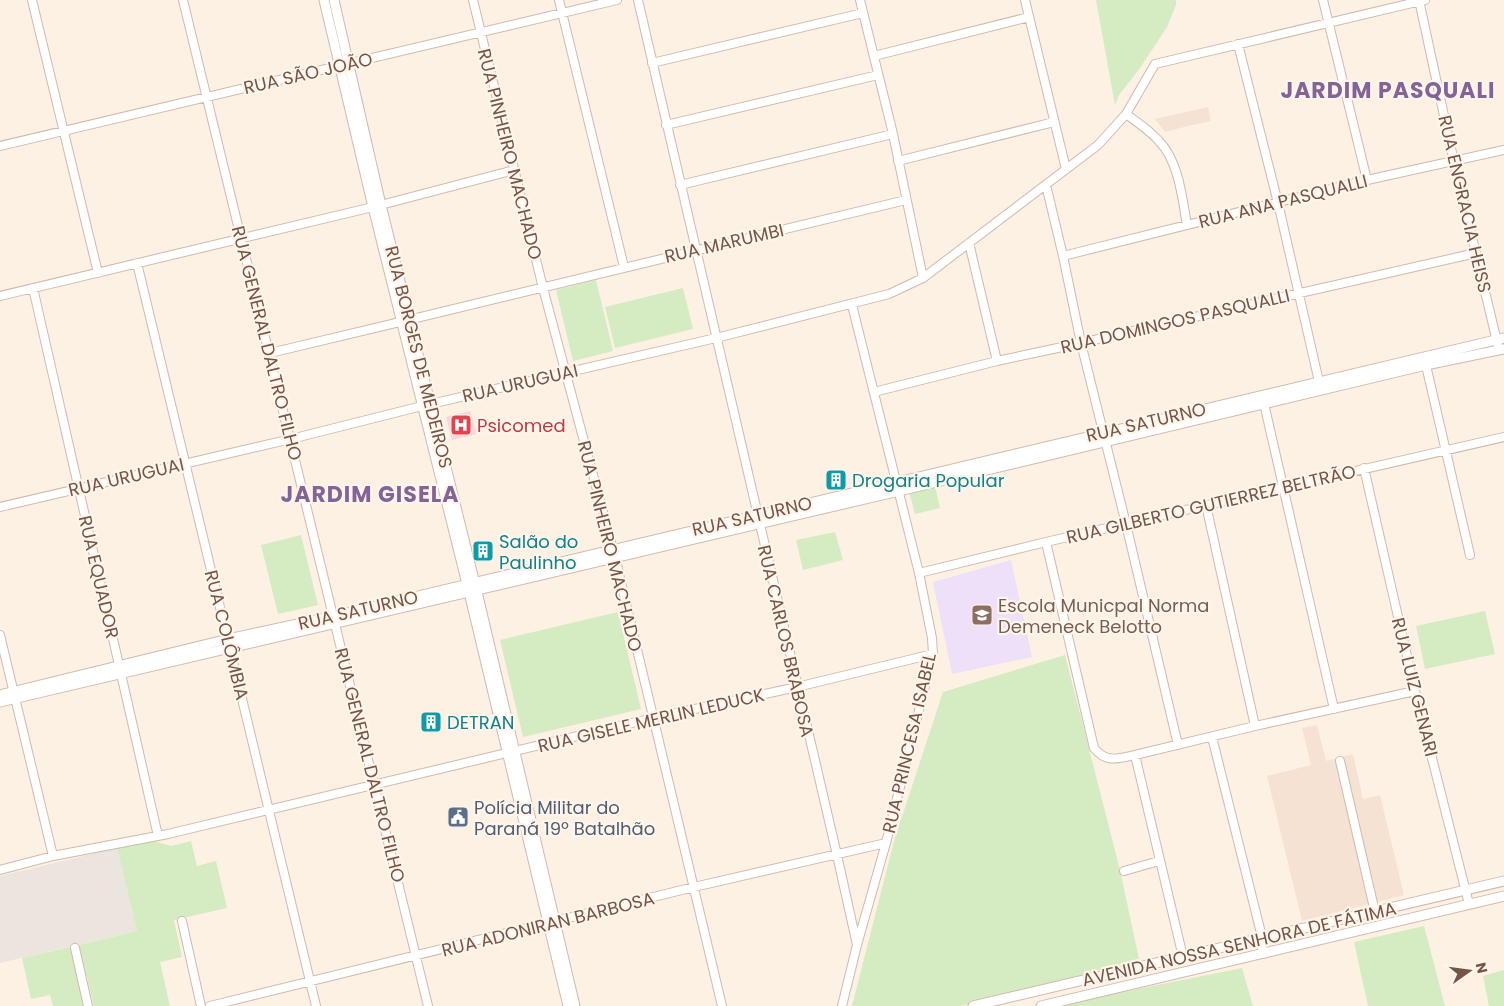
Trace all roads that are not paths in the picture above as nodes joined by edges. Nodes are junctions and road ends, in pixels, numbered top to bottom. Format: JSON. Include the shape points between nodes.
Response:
{"nodes":[{"id":1,"x":32,"y":0,"type":"edge"},
{"id":2,"x":183,"y":0,"type":"edge"},
{"id":3,"x":324,"y":0,"type":"edge"},
{"id":4,"x":334,"y":0,"type":"edge"},
{"id":5,"x":473,"y":0,"type":"edge"},
{"id":6,"x":559,"y":0,"type":"edge"},
{"id":7,"x":617,"y":0,"type":"edge"},
{"id":8,"x":638,"y":0,"type":"edge"},
{"id":9,"x":860,"y":0,"type":"edge"},
{"id":10,"x":1025,"y":0,"type":"edge"},
{"id":11,"x":1323,"y":0,"type":"edge"},
{"id":12,"x":1421,"y":0,"type":"edge"},
{"id":13,"x":562,"y":13,"type":"junction"},
{"id":14,"x":863,"y":13,"type":"junction"},
{"id":15,"x":1030,"y":17,"type":"junction"},
{"id":16,"x":1328,"y":22,"type":"junction"},
{"id":17,"x":480,"y":32,"type":"junction"},
{"id":18,"x":1238,"y":44,"type":"junction"},
{"id":19,"x":874,"y":56,"type":"junction"},
{"id":20,"x":652,"y":63,"type":"junction"},
{"id":21,"x":345,"y":65,"type":"junction"},
{"id":22,"x":878,"y":74,"type":"junction"},
{"id":23,"x":207,"y":97,"type":"junction"},
{"id":24,"x":1126,"y":114,"type":"junction"},
{"id":25,"x":1054,"y":122,"type":"junction"},
{"id":26,"x":666,"y":125,"type":"junction"},
{"id":27,"x":64,"y":131,"type":"junction"},
{"id":28,"x":893,"y":134,"type":"junction"},
{"id":29,"x":0,"y":146,"type":"edge"},
{"id":30,"x":1504,"y":150,"type":"edge"},
{"id":31,"x":898,"y":160,"type":"junction"},
{"id":32,"x":1454,"y":162,"type":"junction"},
{"id":33,"x":514,"y":170,"type":"junction"},
{"id":34,"x":1066,"y":170,"type":"junction"},
{"id":35,"x":1367,"y":180,"type":"junction"},
{"id":36,"x":680,"y":185,"type":"junction"},
{"id":37,"x":1046,"y":185,"type":"junction"},
{"id":38,"x":906,"y":200,"type":"junction"},
{"id":39,"x":1278,"y":202,"type":"junction"},
{"id":40,"x":377,"y":206,"type":"junction"},
{"id":41,"x":1187,"y":225,"type":"junction"},
{"id":42,"x":241,"y":238,"type":"junction"},
{"id":43,"x":969,"y":243,"type":"junction"},
{"id":44,"x":695,"y":250,"type":"junction"},
{"id":45,"x":1476,"y":253,"type":"junction"},
{"id":46,"x":1063,"y":256,"type":"junction"},
{"id":47,"x":137,"y":263,"type":"junction"},
{"id":48,"x":624,"y":268,"type":"junction"},
{"id":49,"x":98,"y":273,"type":"junction"},
{"id":50,"x":924,"y":278,"type":"junction"},
{"id":51,"x":32,"y":288,"type":"junction"},
{"id":52,"x":543,"y":288,"type":"junction"},
{"id":53,"x":1298,"y":293,"type":"junction"},
{"id":54,"x":0,"y":296,"type":"edge"},
{"id":55,"x":852,"y":305,"type":"junction"},
{"id":56,"x":406,"y":321,"type":"junction"},
{"id":57,"x":716,"y":338,"type":"junction"},
{"id":58,"x":1500,"y":338,"type":"edge"},
{"id":59,"x":1081,"y":343,"type":"junction"},
{"id":60,"x":1502,"y":349,"type":"edge"},
{"id":61,"x":270,"y":353,"type":"junction"},
{"id":62,"x":997,"y":361,"type":"junction"},
{"id":63,"x":1425,"y":361,"type":"junction"},
{"id":64,"x":566,"y":372,"type":"junction"},
{"id":65,"x":1320,"y":386,"type":"junction"},
{"id":66,"x":874,"y":392,"type":"junction"},
{"id":67,"x":1262,"y":394,"type":"junction"},
{"id":68,"x":426,"y":405,"type":"junction"},
{"id":69,"x":1265,"y":405,"type":"junction"},
{"id":70,"x":1504,"y":437,"type":"edge"},
{"id":71,"x":1103,"y":438,"type":"junction"},
{"id":72,"x":291,"y":439,"type":"junction"},
{"id":73,"x":1446,"y":450,"type":"junction"},
{"id":74,"x":186,"y":463,"type":"junction"},
{"id":75,"x":1364,"y":468,"type":"junction"},
{"id":76,"x":898,"y":486,"type":"junction"},
{"id":77,"x":79,"y":488,"type":"junction"},
{"id":78,"x":1283,"y":488,"type":"junction"},
{"id":79,"x":1206,"y":505,"type":"junction"},
{"id":80,"x":0,"y":507,"type":"edge"},
{"id":81,"x":758,"y":519,"type":"junction"},
{"id":82,"x":1126,"y":524,"type":"junction"},
{"id":83,"x":1046,"y":542,"type":"junction"},
{"id":84,"x":614,"y":553,"type":"junction"},
{"id":85,"x":1470,"y":555,"type":"dead end"},
{"id":86,"x":919,"y":573,"type":"junction"},
{"id":87,"x":471,"y":587,"type":"junction"},
{"id":88,"x":334,"y":619,"type":"junction"},
{"id":89,"x":0,"y":635,"type":"edge"},
{"id":90,"x":229,"y":643,"type":"junction"},
{"id":91,"x":933,"y":654,"type":"junction"},
{"id":92,"x":121,"y":669,"type":"junction"},
{"id":93,"x":797,"y":686,"type":"junction"},
{"id":94,"x":1415,"y":691,"type":"junction"},
{"id":95,"x":0,"y":695,"type":"edge"},
{"id":96,"x":14,"y":695,"type":"junction"},
{"id":97,"x":0,"y":702,"type":"edge"},
{"id":98,"x":1334,"y":709,"type":"junction"},
{"id":99,"x":653,"y":718,"type":"junction"},
{"id":100,"x":1255,"y":726,"type":"junction"},
{"id":101,"x":1212,"y":736,"type":"junction"},
{"id":102,"x":1178,"y":744,"type":"junction"},
{"id":103,"x":511,"y":752,"type":"junction"},
{"id":104,"x":1135,"y":755,"type":"junction"},
{"id":105,"x":1340,"y":761,"type":"dead end"},
{"id":106,"x":375,"y":785,"type":"junction"},
{"id":107,"x":269,"y":810,"type":"junction"},
{"id":108,"x":158,"y":836,"type":"junction"},
{"id":109,"x":886,"y":842,"type":"junction"},
{"id":110,"x":837,"y":854,"type":"junction"},
{"id":111,"x":53,"y":856,"type":"junction"},
{"id":112,"x":1159,"y":861,"type":"junction"},
{"id":113,"x":0,"y":870,"type":"edge"},
{"id":114,"x":1124,"y":871,"type":"dead end"},
{"id":115,"x":1504,"y":881,"type":"edge"},
{"id":116,"x":694,"y":887,"type":"junction"},
{"id":117,"x":1466,"y":891,"type":"junction"},
{"id":118,"x":1504,"y":896,"type":"edge"},
{"id":119,"x":1469,"y":904,"type":"junction"},
{"id":120,"x":1375,"y":912,"type":"junction"},
{"id":121,"x":182,"y":921,"type":"dead end"},
{"id":122,"x":551,"y":923,"type":"junction"},
{"id":123,"x":1379,"y":926,"type":"junction"},
{"id":124,"x":1261,"y":939,"type":"junction"},
{"id":125,"x":857,"y":945,"type":"junction"},
{"id":126,"x":75,"y":948,"type":"dead end"},
{"id":127,"x":1263,"y":954,"type":"junction"},
{"id":128,"x":416,"y":956,"type":"junction"},
{"id":129,"x":1183,"y":957,"type":"junction"},
{"id":130,"x":311,"y":982,"type":"junction"},
{"id":131,"x":88,"y":1006,"type":"edge"},
{"id":132,"x":201,"y":1006,"type":"edge"},
{"id":133,"x":210,"y":1006,"type":"edge"},
{"id":134,"x":316,"y":1006,"type":"edge"},
{"id":135,"x":428,"y":1006,"type":"edge"},
{"id":136,"x":568,"y":1006,"type":"edge"},
{"id":137,"x":575,"y":1006,"type":"edge"},
{"id":138,"x":722,"y":1006,"type":"edge"},
{"id":139,"x":842,"y":1006,"type":"edge"},
{"id":140,"x":973,"y":1006,"type":"edge"},
{"id":141,"x":1041,"y":1006,"type":"edge"}],
"edges":[{"from":1,"to":27,"type":"street"},
{"from":2,"to":23,"type":"street","name":"RUA GENERAL DALTRO FILHO"},
{"from":3,"to":21,"type":"street"},
{"from":4,"to":21,"type":"street","name":"RUA BORGES DE MEDEIROS"},
{"from":5,"to":17,"type":"street","name":"RUA PINHEIRO MACHADO"},
{"from":6,"to":13,"type":"street"},
{"from":7,"to":13,"type":"street","name":"RUA SÃO JOÃO"},
{"from":8,"to":20,"type":"street","name":"RUA CARLOS BRABOSA"},
{"from":9,"to":14,"type":"street"},
{"from":10,"to":15,"type":"street"},
{"from":11,"to":16,"type":"street"},
{"from":12,"to":16,"type":"street"},
{"from":12,"to":32,"type":"street","name":"RUA ENGRACIA HEISS"},
{"from":13,"to":17,"type":"street","name":"RUA SÃO JOÃO"},
{"from":13,"to":48,"type":"street"},
{"from":14,"to":19,"type":"street"},
{"from":14,"to":20,"type":"street"},
{"from":15,"to":19,"type":"street"},
{"from":15,"to":25,"type":"street"},
{"from":16,"to":18,"type":"street"},
{"from":16,"to":35,"type":"street"},
{"from":17,"to":21,"type":"street","name":"RUA SÃO JOÃO"},
{"from":17,"to":33,"type":"street","name":"RUA PINHEIRO MACHADO"},
{"from":18,"to":24,"type":"street","name":"RUA URUGUAI","via":[[1155,64]]},
{"from":18,"to":39,"type":"street"},
{"from":19,"to":22,"type":"street"},
{"from":20,"to":26,"type":"street","name":"RUA CARLOS BRABOSA"},
{"from":21,"to":23,"type":"street","name":"RUA SÃO JOÃO"},
{"from":21,"to":40,"type":"street","name":"RUA BORGES DE MEDEIROS"},
{"from":22,"to":26,"type":"street"},
{"from":22,"to":28,"type":"street"},
{"from":23,"to":27,"type":"street","name":"RUA SÃO JOÃO"},
{"from":23,"to":42,"type":"street","name":"RUA GENERAL DALTRO FILHO"},
{"from":24,"to":34,"type":"street","name":"RUA URUGUAI","via":[[1098,145]]},
{"from":24,"to":41,"type":"street","via":[[1161,142],[1170,157],[1179,180]]},
{"from":25,"to":31,"type":"street"},
{"from":25,"to":34,"type":"street"},
{"from":26,"to":36,"type":"street","name":"RUA CARLOS BRABOSA"},
{"from":27,"to":29,"type":"street","name":"RUA SÃO JOÃO"},
{"from":27,"to":49,"type":"street"},
{"from":28,"to":31,"type":"street"},
{"from":28,"to":36,"type":"street"},
{"from":30,"to":32,"type":"street","name":"RUA ANA PASQUALLI"},
{"from":31,"to":38,"type":"street"},
{"from":32,"to":35,"type":"street","name":"RUA ANA PASQUALLI"},
{"from":32,"to":45,"type":"street","name":"RUA ENGRACIA HEISS"},
{"from":33,"to":40,"type":"street"},
{"from":33,"to":52,"type":"street","name":"RUA PINHEIRO MACHADO"},
{"from":34,"to":37,"type":"street","name":"RUA URUGUAI"},
{"from":35,"to":39,"type":"street","name":"RUA ANA PASQUALLI"},
{"from":36,"to":44,"type":"street","name":"RUA CARLOS BRABOSA"},
{"from":37,"to":43,"type":"street","name":"RUA URUGUAI"},
{"from":37,"to":46,"type":"street"},
{"from":38,"to":44,"type":"street","name":"RUA MARUMBI"},
{"from":38,"to":50,"type":"street"},
{"from":39,"to":41,"type":"street","name":"RUA ANA PASQUALLI"},
{"from":39,"to":53,"type":"street"},
{"from":40,"to":42,"type":"street"},
{"from":40,"to":56,"type":"street","name":"RUA BORGES DE MEDEIROS"},
{"from":41,"to":46,"type":"street","name":"RUA ANA PASQUALLI"},
{"from":42,"to":47,"type":"street"},
{"from":42,"to":61,"type":"street","name":"RUA GENERAL DALTRO FILHO"},
{"from":43,"to":50,"type":"street","name":"RUA URUGUAI"},
{"from":43,"to":62,"type":"street"},
{"from":44,"to":48,"type":"street","name":"RUA MARUMBI"},
{"from":44,"to":57,"type":"street","name":"RUA CARLOS BRABOSA"},
{"from":45,"to":53,"type":"street","name":"RUA DOMINGOS PASQUALLI"},
{"from":45,"to":58,"type":"street","name":"RUA ENGRACIA HEISS"},
{"from":46,"to":59,"type":"street"},
{"from":47,"to":49,"type":"street"},
{"from":47,"to":74,"type":"street","name":"RUA COLÔMBIA"},
{"from":48,"to":52,"type":"street","name":"RUA MARUMBI"},
{"from":49,"to":51,"type":"street"},
{"from":50,"to":55,"type":"street","name":"RUA URUGUAI","via":[[889,294]]},
{"from":51,"to":54,"type":"street"},
{"from":51,"to":77,"type":"street","name":"RUA EQUADOR"},
{"from":52,"to":56,"type":"street","name":"RUA MARUMBI"},
{"from":52,"to":64,"type":"street","name":"RUA PINHEIRO MACHADO"},
{"from":53,"to":59,"type":"street","name":"RUA DOMINGOS PASQUALLI"},
{"from":53,"to":65,"type":"street"},
{"from":55,"to":57,"type":"street","name":"RUA URUGUAI"},
{"from":55,"to":66,"type":"street","name":"RUA PRINCESA ISABEL"},
{"from":56,"to":61,"type":"street","name":"RUA MARUMBI"},
{"from":56,"to":68,"type":"street","name":"RUA BORGES DE MEDEIROS"},
{"from":57,"to":64,"type":"street","name":"RUA URUGUAI"},
{"from":57,"to":81,"type":"street","name":"RUA CARLOS BRABOSA"},
{"from":58,"to":60,"type":"street","name":"RUA ENGRACIA HEISS"},
{"from":58,"to":63,"type":"street","name":"RUA SATURNO"},
{"from":59,"to":62,"type":"street","name":"RUA DOMINGOS PASQUALLI"},
{"from":59,"to":71,"type":"street"},
{"from":60,"to":63,"type":"street","name":"RUA SATURNO"},
{"from":61,"to":72,"type":"street","name":"RUA GENERAL DALTRO FILHO"},
{"from":62,"to":66,"type":"street","name":"RUA DOMINGOS PASQUALLI"},
{"from":63,"to":65,"type":"street","name":"RUA SATURNO"},
{"from":63,"to":73,"type":"street"},
{"from":64,"to":68,"type":"street","name":"RUA URUGUAI"},
{"from":64,"to":84,"type":"street","name":"RUA PINHEIRO MACHADO"},
{"from":65,"to":67,"type":"street","name":"RUA SATURNO"},
{"from":65,"to":69,"type":"street","name":"RUA SATURNO"},
{"from":66,"to":76,"type":"street","name":"RUA PRINCESA ISABEL"},
{"from":67,"to":69,"type":"street"},
{"from":67,"to":71,"type":"street","name":"RUA SATURNO"},
{"from":68,"to":72,"type":"street","name":"RUA URUGUAI"},
{"from":68,"to":87,"type":"street","name":"RUA BORGES DE MEDEIROS"},
{"from":69,"to":71,"type":"street","name":"RUA SATURNO"},
{"from":69,"to":78,"type":"street"},
{"from":70,"to":73,"type":"street","name":"RUA GILBERTO GUTIERREZ BELTRÃO"},
{"from":71,"to":76,"type":"street","name":"RUA SATURNO"},
{"from":71,"to":82,"type":"street"},
{"from":72,"to":74,"type":"street","name":"RUA URUGUAI"},
{"from":72,"to":88,"type":"street","name":"RUA GENERAL DALTRO FILHO"},
{"from":73,"to":75,"type":"street","name":"RUA GILBERTO GUTIERREZ BELTRÃO"},
{"from":73,"to":85,"type":"street"},
{"from":74,"to":77,"type":"street","name":"RUA URUGUAI"},
{"from":74,"to":90,"type":"street","name":"RUA COLÔMBIA"},
{"from":75,"to":78,"type":"street","name":"RUA GILBERTO GUTIERREZ BELTRÃO"},
{"from":75,"to":94,"type":"street","name":"RUA LUIZ GENARI"},
{"from":76,"to":81,"type":"street","name":"RUA SATURNO"},
{"from":76,"to":86,"type":"street","name":"RUA PRINCESA ISABEL"},
{"from":77,"to":80,"type":"street","name":"RUA URUGUAI"},
{"from":77,"to":92,"type":"street","name":"RUA EQUADOR"},
{"from":78,"to":79,"type":"street","name":"RUA GILBERTO GUTIERREZ BELTRÃO"},
{"from":78,"to":98,"type":"street"},
{"from":79,"to":82,"type":"street","name":"RUA GILBERTO GUTIERREZ BELTRÃO"},
{"from":79,"to":100,"type":"street"},
{"from":81,"to":84,"type":"street","name":"RUA SATURNO"},
{"from":81,"to":93,"type":"street","name":"RUA CARLOS BRABOSA"},
{"from":82,"to":83,"type":"street","name":"RUA GILBERTO GUTIERREZ BELTRÃO"},
{"from":82,"to":102,"type":"street"},
{"from":83,"to":86,"type":"street","name":"RUA GILBERTO GUTIERREZ BELTRÃO"},
{"from":83,"to":104,"type":"street","via":[[1094,748],[1100,756],[1115,759]]},
{"from":84,"to":87,"type":"street","name":"RUA SATURNO"},
{"from":84,"to":99,"type":"street","name":"RUA PINHEIRO MACHADO"},
{"from":86,"to":91,"type":"street","name":"RUA PRINCESA ISABEL"},
{"from":87,"to":88,"type":"street","name":"RUA SATURNO"},
{"from":87,"to":103,"type":"street","name":"RUA BORGES DE MEDEIROS"},
{"from":88,"to":90,"type":"street","name":"RUA SATURNO"},
{"from":88,"to":106,"type":"street","name":"RUA GENERAL DALTRO FILHO"},
{"from":89,"to":96,"type":"street"},
{"from":90,"to":92,"type":"street","name":"RUA SATURNO"},
{"from":90,"to":107,"type":"street","name":"RUA COLÔMBIA"},
{"from":91,"to":93,"type":"street","name":"RUA GISELE MERLIN LEDUCK"},
{"from":91,"to":109,"type":"street","name":"RUA PRINCESA ISABEL"},
{"from":92,"to":96,"type":"street","name":"RUA SATURNO"},
{"from":92,"to":108,"type":"street","name":"RUA EQUADOR"},
{"from":93,"to":99,"type":"street","name":"RUA GISELE MERLIN LEDUCK"},
{"from":93,"to":110,"type":"street","name":"RUA CARLOS BRABOSA"},
{"from":94,"to":98,"type":"street"},
{"from":94,"to":117,"type":"street","name":"RUA LUIZ GENARI"},
{"from":95,"to":96,"type":"street","name":"RUA SATURNO"},
{"from":96,"to":97,"type":"street","name":"RUA SATURNO"},
{"from":96,"to":111,"type":"street"},
{"from":98,"to":100,"type":"street"},
{"from":99,"to":103,"type":"street","name":"RUA GISELE MERLIN LEDUCK"},
{"from":99,"to":116,"type":"street","name":"RUA PINHEIRO MACHADO"},
{"from":100,"to":101,"type":"street"},
{"from":101,"to":102,"type":"street"},
{"from":101,"to":124,"type":"street"},
{"from":102,"to":104,"type":"street"},
{"from":103,"to":106,"type":"street","name":"RUA GISELE MERLIN LEDUCK"},
{"from":103,"to":122,"type":"street","name":"RUA BORGES DE MEDEIROS"},
{"from":104,"to":112,"type":"street"},
{"from":105,"to":120,"type":"street"},
{"from":106,"to":107,"type":"street","name":"RUA GISELE MERLIN LEDUCK"},
{"from":106,"to":128,"type":"street","name":"RUA GENERAL DALTRO FILHO"},
{"from":107,"to":108,"type":"street","name":"RUA GISELE MERLIN LEDUCK"},
{"from":107,"to":130,"type":"street","name":"RUA COLÔMBIA"},
{"from":108,"to":111,"type":"street","name":"RUA GISELE MERLIN LEDUCK"},
{"from":109,"to":110,"type":"street","name":"RUA ADONIRAN BARBOSA"},
{"from":109,"to":125,"type":"street","name":"RUA PRINCESA ISABEL"},
{"from":110,"to":116,"type":"street","name":"RUA ADONIRAN BARBOSA"},
{"from":110,"to":125,"type":"street","name":"RUA CARLOS BRABOSA"},
{"from":111,"to":113,"type":"street","name":"RUA GISELE MERLIN LEDUCK"},
{"from":112,"to":114,"type":"street"},
{"from":112,"to":129,"type":"street"},
{"from":115,"to":117,"type":"street","name":"AVENIDA NOSSA SENHORA DE FÁTIMA"},
{"from":116,"to":122,"type":"street","name":"RUA ADONIRAN BARBOSA"},
{"from":116,"to":138,"type":"street","name":"RUA PINHEIRO MACHADO"},
{"from":117,"to":119,"type":"street","name":"RUA LUIZ GENARI"},
{"from":117,"to":120,"type":"street","name":"AVENIDA NOSSA SENHORA DE FÁTIMA"},
{"from":118,"to":119,"type":"street","name":"AVENIDA NOSSA SENHORA DE FÁTIMA"},
{"from":119,"to":123,"type":"street","name":"AVENIDA NOSSA SENHORA DE FÁTIMA"},
{"from":120,"to":123,"type":"street"},
{"from":120,"to":124,"type":"street","name":"AVENIDA NOSSA SENHORA DE FÁTIMA"},
{"from":121,"to":132,"type":"street"},
{"from":122,"to":128,"type":"street","name":"RUA ADONIRAN BARBOSA"},
{"from":122,"to":136,"type":"street","name":"RUA BORGES DE MEDEIROS"},
{"from":122,"to":137,"type":"street","name":"RUA BORGES DE MEDEIROS"},
{"from":123,"to":127,"type":"street","name":"AVENIDA NOSSA SENHORA DE FÁTIMA"},
{"from":124,"to":127,"type":"street"},
{"from":124,"to":129,"type":"street","name":"AVENIDA NOSSA SENHORA DE FÁTIMA"},
{"from":125,"to":139,"type":"street","name":"RUA PRINCESA ISABEL"},
{"from":126,"to":131,"type":"street"},
{"from":127,"to":141,"type":"street","name":"AVENIDA NOSSA SENHORA DE FÁTIMA"},
{"from":128,"to":130,"type":"street","name":"RUA ADONIRAN BARBOSA"},
{"from":128,"to":135,"type":"street","name":"RUA GENERAL DALTRO FILHO"},
{"from":129,"to":140,"type":"street","name":"AVENIDA NOSSA SENHORA DE FÁTIMA"},
{"from":130,"to":133,"type":"street","name":"RUA ADONIRAN BARBOSA"},
{"from":130,"to":134,"type":"street","name":"RUA COLÔMBIA"}]}
